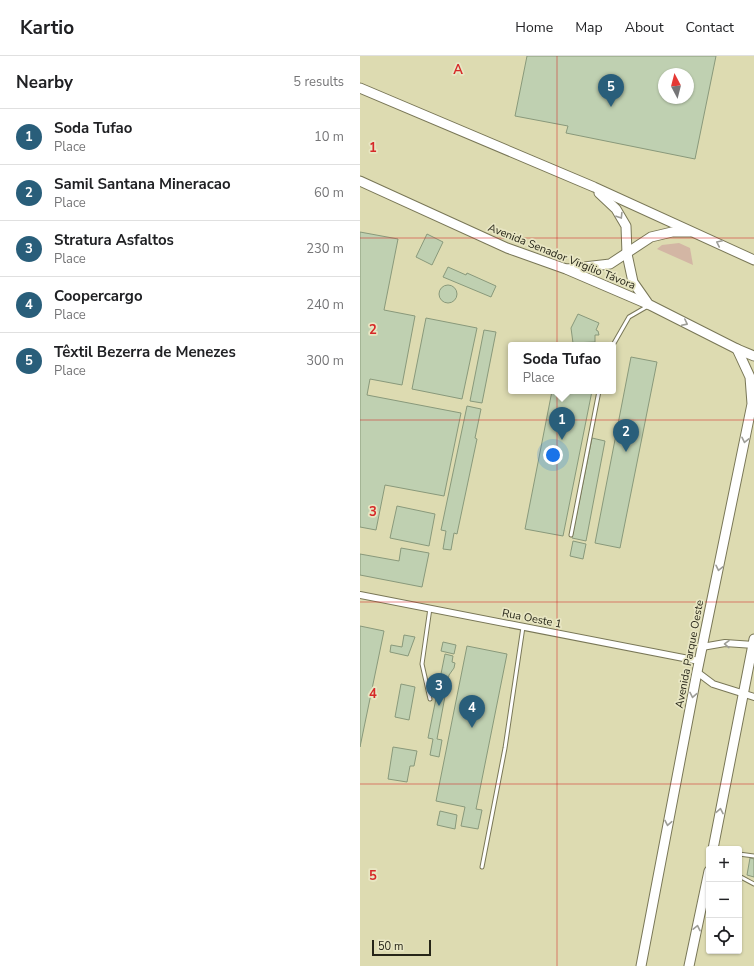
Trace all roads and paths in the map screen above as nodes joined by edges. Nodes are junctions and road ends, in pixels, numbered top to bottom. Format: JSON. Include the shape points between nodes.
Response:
{"nodes":[{"id":1,"x":360,"y":88,"type":"edge"},
{"id":2,"x":360,"y":181,"type":"edge"},
{"id":3,"x":594,"y":187,"type":"junction"},
{"id":4,"x":694,"y":232,"type":"junction"},
{"id":5,"x":627,"y":254,"type":"junction"},
{"id":6,"x":754,"y":260,"type":"edge"},
{"id":7,"x":566,"y":269,"type":"junction"},
{"id":8,"x":650,"y":305,"type":"junction"},
{"id":9,"x":615,"y":342,"type":"edge"},
{"id":10,"x":737,"y":349,"type":"junction"},
{"id":11,"x":754,"y":356,"type":"edge"},
{"id":12,"x":598,"y":394,"type":"edge"},
{"id":13,"x":571,"y":535,"type":"dead end"},
{"id":14,"x":360,"y":595,"type":"edge"},
{"id":15,"x":430,"y":608,"type":"junction"},
{"id":16,"x":523,"y":627,"type":"junction"},
{"id":17,"x":754,"y":643,"type":"edge"},
{"id":18,"x":702,"y":647,"type":"junction"},
{"id":19,"x":699,"y":662,"type":"junction"},
{"id":20,"x":697,"y":672,"type":"junction"},
{"id":21,"x":744,"y":694,"type":"junction"},
{"id":22,"x":754,"y":697,"type":"edge"},
{"id":23,"x":430,"y":699,"type":"dead end"},
{"id":24,"x":714,"y":846,"type":"edge"},
{"id":25,"x":742,"y":854,"type":"edge"},
{"id":26,"x":754,"y":856,"type":"edge"},
{"id":27,"x":482,"y":867,"type":"dead end"},
{"id":28,"x":742,"y":878,"type":"edge"},
{"id":29,"x":707,"y":882,"type":"edge"},
{"id":30,"x":754,"y":884,"type":"edge"},
{"id":31,"x":641,"y":966,"type":"edge"},
{"id":32,"x":689,"y":966,"type":"edge"}],
"edges":[{"from":1,"to":3,"type":"street"},
{"from":2,"to":7,"type":"street","name":"Avenida Senador Virgílio Távora","via":[[507,248]]},
{"from":3,"to":4,"type":"street"},
{"from":3,"to":5,"type":"street","one_way":true,"via":[[616,209],[626,226]]},
{"from":4,"to":5,"type":"street","via":[[672,232],[652,237]]},
{"from":6,"to":4,"type":"street","one_way":true},
{"from":5,"to":7,"type":"street","via":[[610,264]]},
{"from":5,"to":8,"type":"street","via":[[633,282]]},
{"from":7,"to":8,"type":"street","name":"Avenida Senador Virgílio Távora"},
{"from":8,"to":9,"type":"lane","via":[[629,317]]},
{"from":8,"to":10,"type":"street","name":"Avenida Senador Virgílio Távora","one_way":true},
{"from":10,"to":11,"type":"street","name":"Avenida Senador Virgílio Távora"},
{"from":10,"to":18,"type":"street","name":"Avenida Parque Oeste","one_way":true,"via":[[750,377],[752,404]]},
{"from":12,"to":13,"type":"lane"},
{"from":14,"to":15,"type":"street","name":"Rua Oeste 1"},
{"from":15,"to":16,"type":"street","name":"Rua Oeste 1"},
{"from":15,"to":23,"type":"lane","via":[[422,664]]},
{"from":16,"to":19,"type":"street","name":"Rua Oeste 1"},
{"from":16,"to":27,"type":"lane","via":[[505,748]]},
{"from":17,"to":18,"type":"street","one_way":true,"via":[[725,643]]},
{"from":17,"to":21,"type":"street"},
{"from":18,"to":19,"type":"street","name":"Avenida Parque Oeste"},
{"from":19,"to":20,"type":"street","name":"Avenida Parque Oeste"},
{"from":20,"to":21,"type":"street","via":[[713,684]]},
{"from":20,"to":31,"type":"street","name":"Avenida Parque Oeste","one_way":true},
{"from":21,"to":22,"type":"street"},
{"from":24,"to":21,"type":"street","one_way":true},
{"from":25,"to":26,"type":"lane"},
{"from":28,"to":30,"type":"lane"},
{"from":32,"to":29,"type":"street","one_way":true}]}
